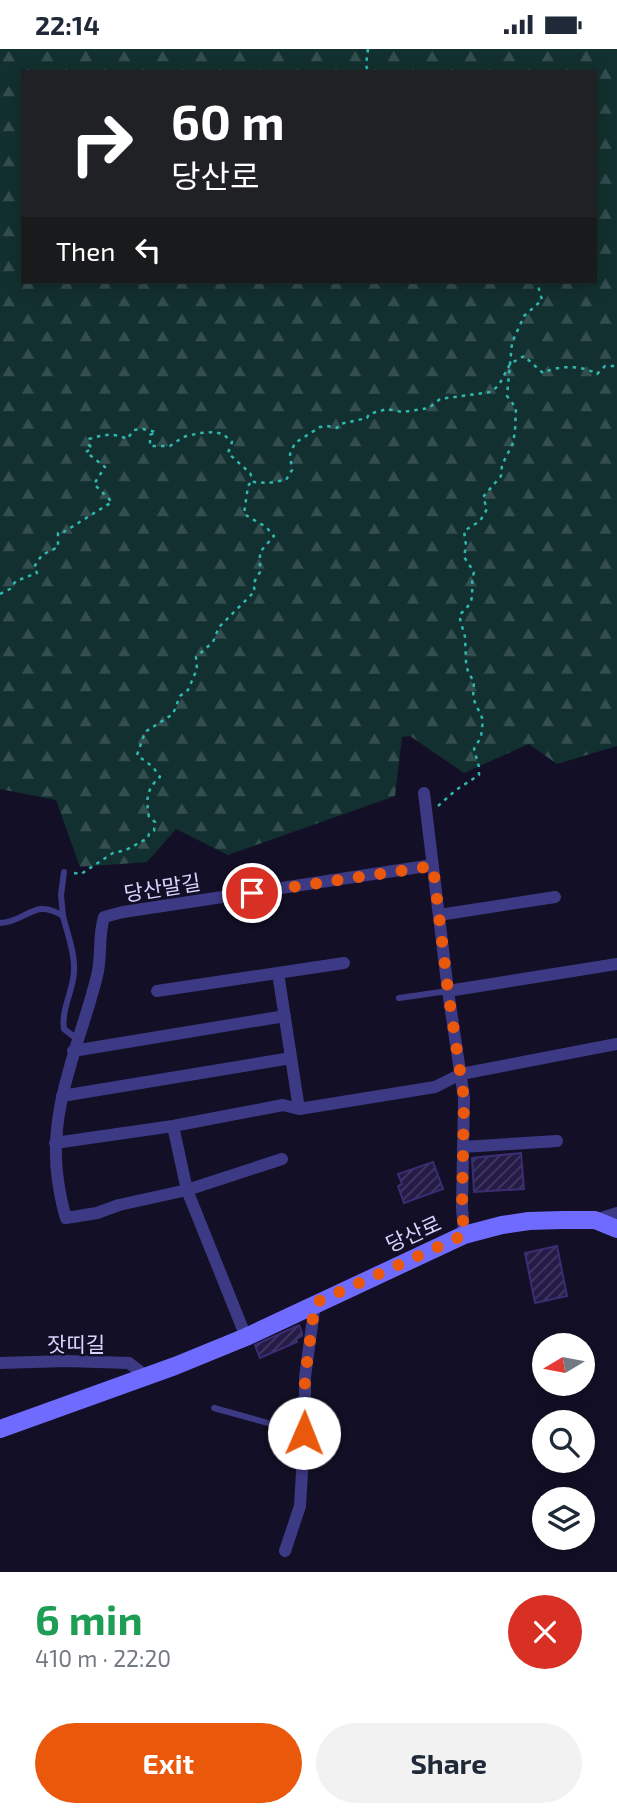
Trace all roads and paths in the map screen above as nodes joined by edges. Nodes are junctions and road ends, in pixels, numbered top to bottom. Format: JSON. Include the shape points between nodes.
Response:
{"nodes":[{"id":1,"x":368,"y":49,"type":"edge"},
{"id":2,"x":367,"y":70,"type":"edge"},
{"id":3,"x":538,"y":284,"type":"edge"},
{"id":4,"x":510,"y":364,"type":"junction"},
{"id":5,"x":617,"y":366,"type":"edge"},
{"id":6,"x":253,"y":478,"type":"junction"},
{"id":7,"x":0,"y":594,"type":"edge"},
{"id":8,"x":424,"y":793,"type":"dead end"},
{"id":9,"x":427,"y":815,"type":"junction"},
{"id":10,"x":433,"y":866,"type":"junction"},
{"id":11,"x":64,"y":872,"type":"joint"},
{"id":12,"x":555,"y":897,"type":"dead end"},
{"id":13,"x":439,"y":915,"type":"junction"},
{"id":14,"x":63,"y":916,"type":"junction"},
{"id":15,"x":0,"y":923,"type":"edge"},
{"id":16,"x":344,"y":963,"type":"dead end"},
{"id":17,"x":617,"y":964,"type":"edge"},
{"id":18,"x":278,"y":973,"type":"junction"},
{"id":19,"x":157,"y":991,"type":"dead end"},
{"id":20,"x":448,"y":991,"type":"junction"},
{"id":21,"x":400,"y":998,"type":"dead end"},
{"id":22,"x":285,"y":1016,"type":"junction"},
{"id":23,"x":617,"y":1044,"type":"edge"},
{"id":24,"x":76,"y":1045,"type":"junction"},
{"id":25,"x":291,"y":1058,"type":"junction"},
{"id":26,"x":461,"y":1074,"type":"junction"},
{"id":27,"x":62,"y":1096,"type":"junction"},
{"id":28,"x":299,"y":1109,"type":"junction"},
{"id":29,"x":173,"y":1126,"type":"junction"},
{"id":30,"x":557,"y":1141,"type":"dead end"},
{"id":31,"x":55,"y":1143,"type":"junction"},
{"id":32,"x":463,"y":1147,"type":"junction"},
{"id":33,"x":282,"y":1159,"type":"dead end"},
{"id":34,"x":187,"y":1190,"type":"junction"},
{"id":35,"x":617,"y":1213,"type":"edge"},
{"id":36,"x":595,"y":1220,"type":"junction"},
{"id":37,"x":617,"y":1229,"type":"edge"},
{"id":38,"x":464,"y":1235,"type":"junction"},
{"id":39,"x":315,"y":1303,"type":"junction"},
{"id":40,"x":246,"y":1337,"type":"junction"},
{"id":41,"x":0,"y":1363,"type":"edge"},
{"id":42,"x":147,"y":1377,"type":"junction"},
{"id":43,"x":214,"y":1408,"type":"dead end"},
{"id":44,"x":0,"y":1429,"type":"edge"},
{"id":45,"x":304,"y":1433,"type":"junction"},
{"id":46,"x":285,"y":1551,"type":"dead end"}],
"edges":[{"from":1,"to":2,"type":"path"},
{"from":3,"to":4,"type":"path","via":[[542,300],[524,316],[512,343]]},
{"from":4,"to":5,"type":"path","via":[[524,356],[543,373],[560,367],[597,374],[605,366]]},
{"from":4,"to":6,"type":"path","via":[[491,392],[440,399],[429,408],[387,409],[337,428],[320,427],[295,443],[286,480],[268,483]]},
{"from":4,"to":9,"type":"path","via":[[507,396],[516,408],[513,443],[501,475],[483,497],[487,509],[480,521],[464,531],[464,557],[474,572],[473,594],[469,607],[459,615],[468,672],[474,682],[473,698],[483,720],[474,749],[479,775]]},
{"from":6,"to":7,"type":"path","via":[[228,453],[232,442],[223,434],[200,433],[170,446],[150,446],[150,435],[156,432],[143,429],[134,430],[127,439],[118,434],[89,439],[92,449],[86,453],[105,467],[94,484],[112,502],[58,533],[58,547],[42,555],[34,567],[37,573]]},
{"from":6,"to":11,"type":"path","via":[[244,515],[274,537],[260,552],[255,591],[196,657],[197,669],[173,715],[145,732],[137,755],[160,777],[151,784],[147,803],[154,831],[81,874]]},
{"from":8,"to":9,"type":"street"},
{"from":9,"to":10,"type":"street"},
{"from":10,"to":13,"type":"street"},
{"from":10,"to":24,"type":"street","name":"당산말길","via":[[104,917],[98,973]]},
{"from":11,"to":14,"type":"lane"},
{"from":12,"to":13,"type":"street"},
{"from":13,"to":20,"type":"street"},
{"from":14,"to":15,"type":"lane","via":[[44,908],[11,923]]},
{"from":14,"to":24,"type":"lane","via":[[75,972],[62,1018]]},
{"from":16,"to":18,"type":"street"},
{"from":17,"to":20,"type":"street"},
{"from":18,"to":19,"type":"street"},
{"from":18,"to":22,"type":"street"},
{"from":20,"to":21,"type":"lane"},
{"from":20,"to":26,"type":"street"},
{"from":22,"to":24,"type":"street"},
{"from":22,"to":25,"type":"street"},
{"from":23,"to":26,"type":"street"},
{"from":24,"to":27,"type":"street"},
{"from":25,"to":27,"type":"street"},
{"from":25,"to":28,"type":"street"},
{"from":26,"to":28,"type":"street","via":[[435,1087]]},
{"from":26,"to":32,"type":"street"},
{"from":27,"to":31,"type":"street"},
{"from":28,"to":29,"type":"street","via":[[283,1105]]},
{"from":29,"to":31,"type":"street"},
{"from":29,"to":34,"type":"street"},
{"from":30,"to":32,"type":"street"},
{"from":31,"to":34,"type":"street","via":[[66,1217]]},
{"from":32,"to":38,"type":"street"},
{"from":33,"to":34,"type":"street"},
{"from":34,"to":40,"type":"street"},
{"from":35,"to":36,"type":"street"},
{"from":36,"to":37,"type":"street","name":"당산로"},
{"from":36,"to":38,"type":"street","name":"당산로","via":[[529,1221]]},
{"from":38,"to":39,"type":"street","name":"당산로"},
{"from":39,"to":40,"type":"street","name":"당산로"},
{"from":39,"to":45,"type":"street","via":[[305,1377]]},
{"from":40,"to":42,"type":"street","name":"당산로"},
{"from":41,"to":42,"type":"street","name":"잣띠길","via":[[129,1363]]},
{"from":42,"to":44,"type":"street","name":"당산로"},
{"from":43,"to":45,"type":"lane"},
{"from":45,"to":46,"type":"street","via":[[300,1506]]}]}
